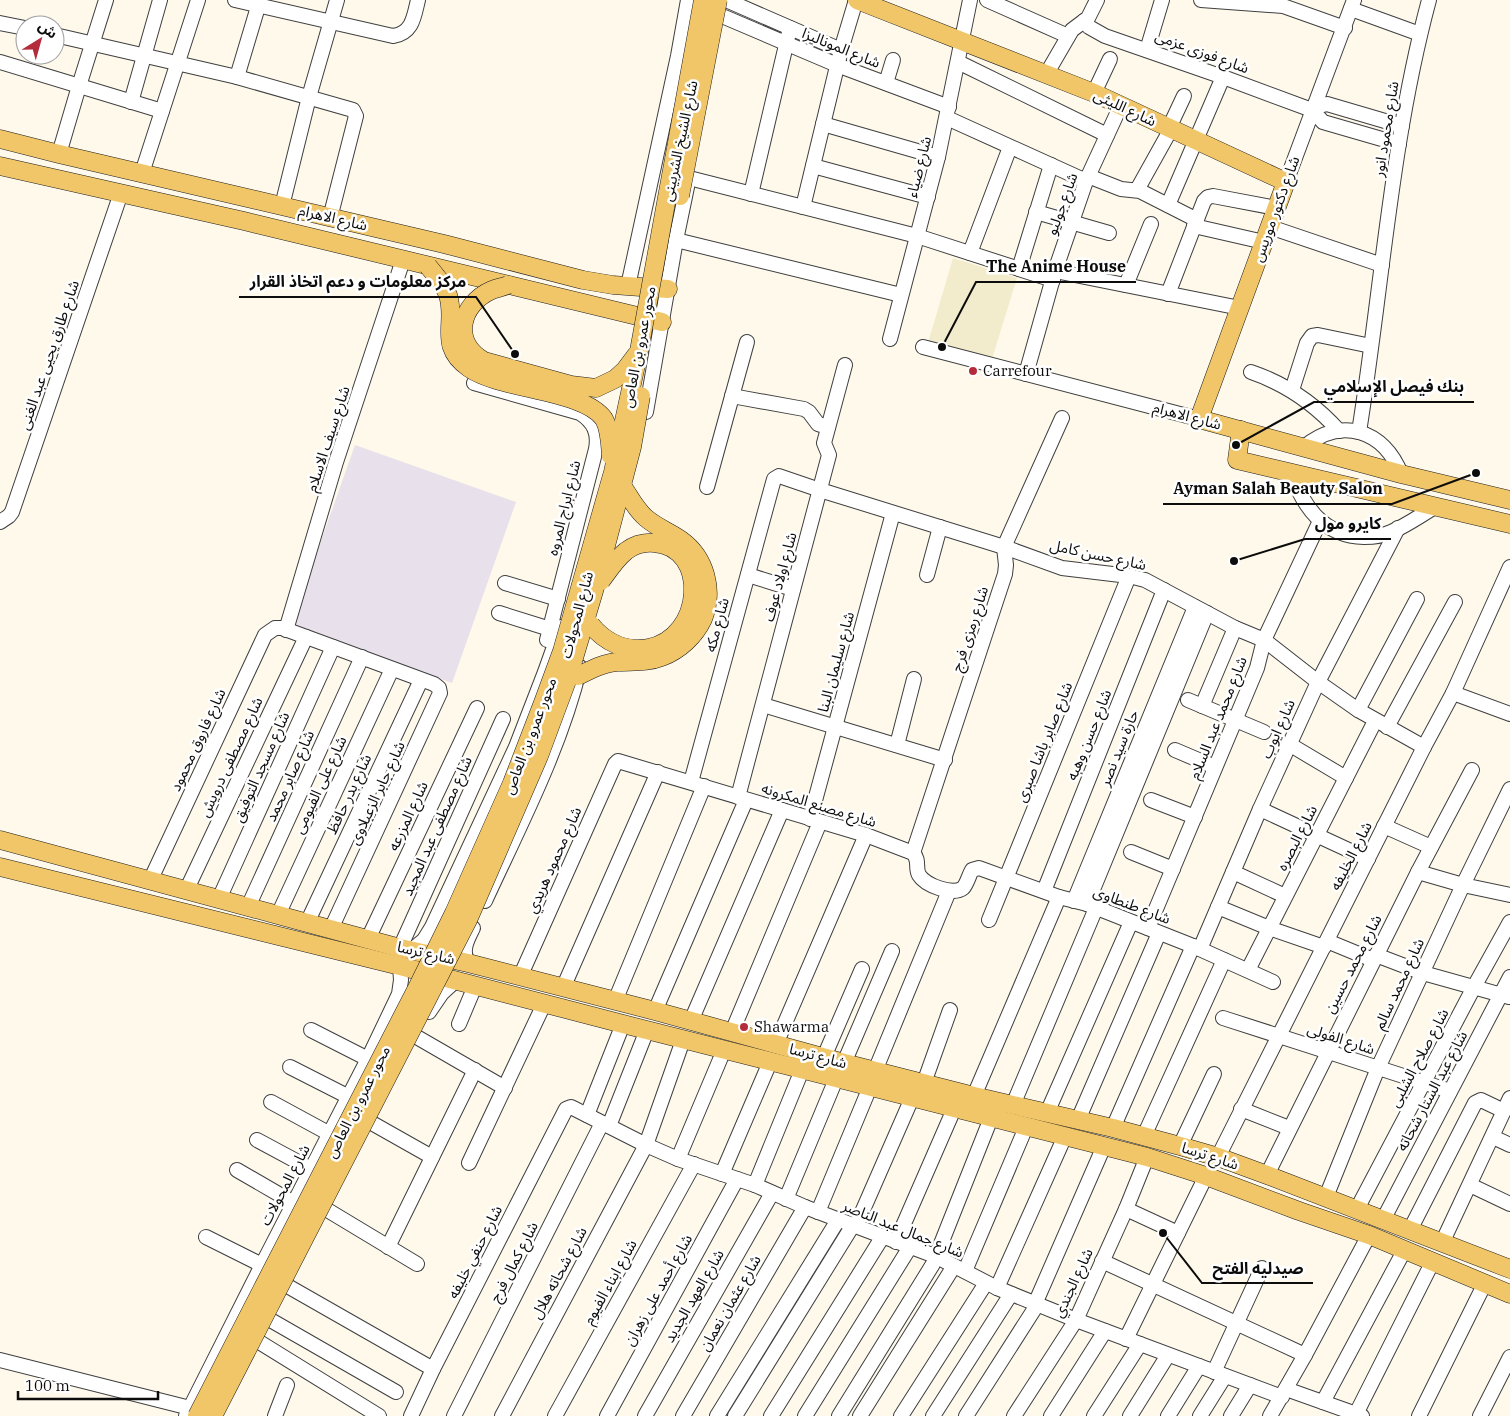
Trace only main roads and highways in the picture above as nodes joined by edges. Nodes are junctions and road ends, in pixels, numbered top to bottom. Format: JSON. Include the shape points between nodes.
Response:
{"nodes":[{"id":1,"x":703,"y":0,"type":"edge"},
{"id":2,"x":857,"y":0,"type":"edge"},
{"id":3,"x":720,"y":8,"type":"edge"},
{"id":4,"x":2,"y":154,"type":"edge"},
{"id":5,"x":1286,"y":182,"type":"joint"},
{"id":6,"x":428,"y":266,"type":"junction"},
{"id":7,"x":508,"y":285,"type":"junction"},
{"id":8,"x":668,"y":288,"type":"road end"},
{"id":9,"x":662,"y":322,"type":"road end"},
{"id":10,"x":639,"y":351,"type":"junction"},
{"id":11,"x":1199,"y":419,"type":"joint"},
{"id":12,"x":1241,"y":430,"type":"junction"},
{"id":13,"x":617,"y":478,"type":"junction"},
{"id":14,"x":1510,"y":500,"type":"edge"},
{"id":15,"x":1510,"y":524,"type":"edge"},
{"id":16,"x":594,"y":592,"type":"junction"},
{"id":17,"x":591,"y":625,"type":"road end"},
{"id":18,"x":578,"y":676,"type":"road end"},
{"id":19,"x":0,"y":840,"type":"edge"},
{"id":20,"x":0,"y":867,"type":"edge"},
{"id":21,"x":840,"y":1071,"type":"junction"},
{"id":22,"x":873,"y":1079,"type":"junction"},
{"id":23,"x":1226,"y":1160,"type":"junction"},
{"id":24,"x":1231,"y":1184,"type":"junction"},
{"id":25,"x":1305,"y":1189,"type":"junction"},
{"id":26,"x":1299,"y":1211,"type":"junction"},
{"id":27,"x":1510,"y":1269,"type":"edge"},
{"id":28,"x":1510,"y":1294,"type":"edge"},
{"id":29,"x":191,"y":1413,"type":"edge"},
{"id":30,"x":212,"y":1416,"type":"edge"}],
"edges":[{"from":1,"to":10,"type":"main road","name":"محور عمرو بن العاص","bridge":true},
{"from":2,"to":5,"type":"main road","name":"شارع الليثى","via":[[1047,73]]},
{"from":3,"to":13,"type":"main road","name":"محور عمرو بن العاص","bridge":true,"via":[[632,447]]},
{"from":4,"to":6,"type":"main road","name":"شارع الاهرام","via":[[122,193]]},
{"from":4,"to":8,"type":"main road","name":"شارع الاهرام","via":[[59,154],[583,280]]},
{"from":5,"to":11,"type":"main road","name":"شارع دكتور موريس"},
{"from":6,"to":7,"type":"main road","name":"شارع الاهرام"},
{"from":6,"to":13,"type":"main road","bridge":true,"via":[[447,292],[450,340],[457,358],[476,373],[592,408],[607,426]]},
{"from":7,"to":9,"type":"main road","name":"شارع الاهرام"},
{"from":7,"to":10,"type":"main road","bridge":true,"via":[[478,299],[464,320],[466,345],[484,361],[571,385],[596,388],[619,375]]},
{"from":10,"to":13,"type":"main road","name":"محور عمرو بن العاص","bridge":true},
{"from":11,"to":12,"type":"main road","name":"شارع الاهرام"},
{"from":12,"to":14,"type":"main road","name":"شارع الاهرام"},
{"from":12,"to":15,"type":"main road","via":[[1237,460]]},
{"from":13,"to":16,"type":"main road","name":"محور عمرو بن العاص","bridge":true,"via":[[611,528]]},
{"from":13,"to":18,"type":"main road","bridge":true,"via":[[644,516],[683,541],[699,559],[708,582],[706,610],[690,639],[672,653],[651,661],[600,665]]},
{"from":13,"to":29,"type":"main road","name":"محور عمرو بن العاص","bridge":true,"via":[[562,651],[526,749],[474,870],[418,986]]},
{"from":16,"to":17,"type":"main road","bridge":true,"via":[[626,551],[649,543],[665,545],[678,553],[688,566],[693,584],[692,605],[687,619],[678,631],[659,645],[626,648],[603,637]]},
{"from":16,"to":30,"type":"main road","name":"محور عمرو بن العاص","bridge":true,"via":[[568,678],[539,756],[468,920]]},
{"from":19,"to":21,"type":"main road","name":"شارع ترسا","via":[[824,1057]]},
{"from":20,"to":21,"type":"main road","name":"شارع ترسا","via":[[802,1070]]},
{"from":21,"to":22,"type":"main road","name":"شارع ترسا"},
{"from":22,"to":23,"type":"main road","name":"شارع ترسا","via":[[924,1083],[1113,1128]]},
{"from":22,"to":24,"type":"main road","name":"شارع ترسا","via":[[912,1098],[1147,1157]]},
{"from":23,"to":24,"type":"main road","via":[[1242,1174],[1237,1182]]},
{"from":23,"to":25,"type":"main road","name":"شارع ترسا"},
{"from":24,"to":26,"type":"main road","name":"شارع ترسا"},
{"from":25,"to":26,"type":"main road","via":[[1297,1192],[1293,1200]]},
{"from":25,"to":27,"type":"main road","name":"شارع ترسا"},
{"from":26,"to":28,"type":"main road","name":"شارع ترسا","via":[[1405,1249]]}]}
